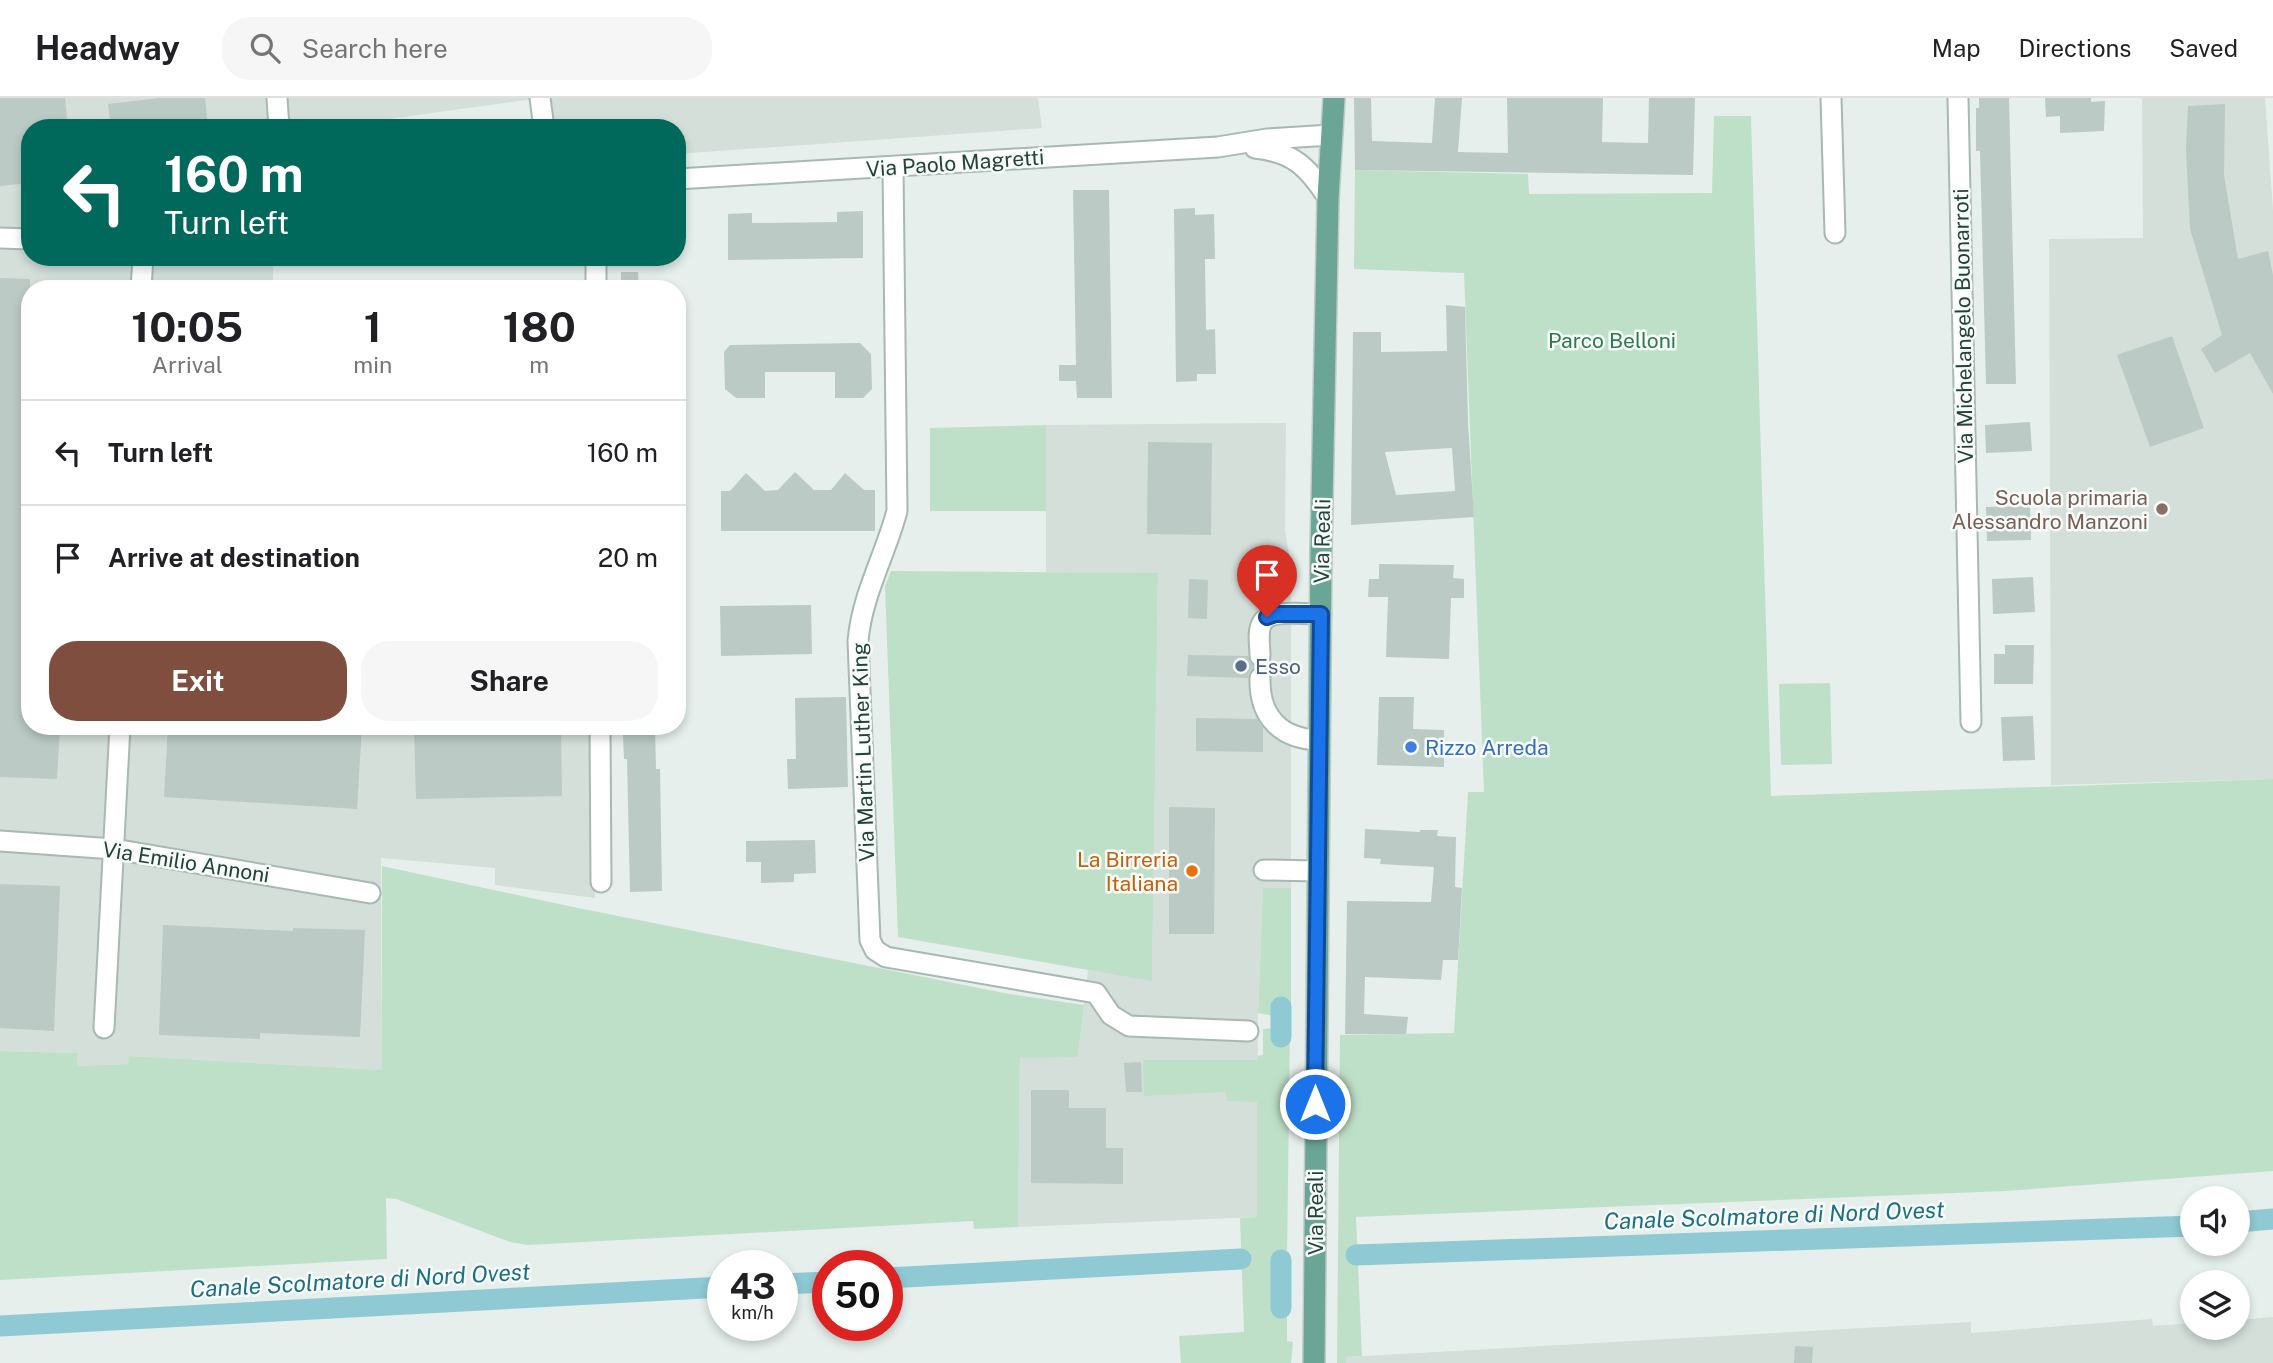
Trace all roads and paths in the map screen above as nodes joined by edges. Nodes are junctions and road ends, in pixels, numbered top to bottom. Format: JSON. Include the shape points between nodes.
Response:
{"nodes":[{"id":1,"x":277,"y":98,"type":"edge"},
{"id":2,"x":540,"y":98,"type":"edge"},
{"id":3,"x":1334,"y":98,"type":"edge"},
{"id":4,"x":1831,"y":98,"type":"edge"},
{"id":5,"x":1958,"y":98,"type":"edge"},
{"id":6,"x":278,"y":119,"type":"edge"},
{"id":7,"x":543,"y":119,"type":"edge"},
{"id":8,"x":1332,"y":135,"type":"junction"},
{"id":9,"x":1233,"y":146,"type":"junction"},
{"id":10,"x":893,"y":167,"type":"junction"},
{"id":11,"x":686,"y":178,"type":"edge"},
{"id":12,"x":1328,"y":198,"type":"junction"},
{"id":13,"x":1836,"y":233,"type":"dead end"},
{"id":14,"x":0,"y":238,"type":"edge"},
{"id":15,"x":21,"y":239,"type":"edge"},
{"id":16,"x":1321,"y":614,"type":"junction"},
{"id":17,"x":1260,"y":656,"type":"dead end"},
{"id":18,"x":1259,"y":678,"type":"dead end"},
{"id":19,"x":1971,"y":722,"type":"dead end"},
{"id":20,"x":120,"y":735,"type":"edge"},
{"id":21,"x":600,"y":735,"type":"edge"},
{"id":22,"x":1319,"y":740,"type":"junction"},
{"id":23,"x":0,"y":841,"type":"edge"},
{"id":24,"x":114,"y":849,"type":"junction"},
{"id":25,"x":1264,"y":870,"type":"dead end"},
{"id":26,"x":1317,"y":871,"type":"junction"},
{"id":27,"x":601,"y":882,"type":"dead end"},
{"id":28,"x":370,"y":893,"type":"dead end"},
{"id":29,"x":104,"y":1028,"type":"dead end"},
{"id":30,"x":1248,"y":1031,"type":"dead end"},
{"id":31,"x":1314,"y":1363,"type":"edge"}],
"edges":[{"from":1,"to":6,"type":"street"},
{"from":2,"to":7,"type":"street"},
{"from":3,"to":8,"type":"main road","name":"Via Reali"},
{"from":4,"to":13,"type":"street"},
{"from":5,"to":19,"type":"street","name":"Via Michelangelo Buonarroti"},
{"from":8,"to":9,"type":"street","name":"Via Paolo Magretti"},
{"from":8,"to":12,"type":"main road","name":"Via Reali"},
{"from":9,"to":10,"type":"street","name":"Via Paolo Magretti"},
{"from":9,"to":12,"type":"street","name":"Via Paolo Magretti","via":[[1287,154],[1315,178]]},
{"from":10,"to":11,"type":"street","name":"Via Paolo Magretti"},
{"from":10,"to":30,"type":"street","name":"Via Martin Luther King","via":[[897,511],[864,605],[858,641],[870,940],[886,957],[1096,993],[1111,1015],[1129,1026]]},
{"from":12,"to":16,"type":"main road","name":"Via Reali"},
{"from":14,"to":15,"type":"street"},
{"from":16,"to":17,"type":"street","via":[[1267,617],[1261,624]]},
{"from":16,"to":22,"type":"main road","name":"Via Reali"},
{"from":18,"to":22,"type":"street","via":[[1262,700],[1274,723],[1300,740]]},
{"from":20,"to":24,"type":"street"},
{"from":21,"to":27,"type":"street"},
{"from":22,"to":26,"type":"main road","name":"Via Reali"},
{"from":23,"to":24,"type":"street","name":"Via Emilio Annoni"},
{"from":24,"to":28,"type":"street","name":"Via Emilio Annoni"},
{"from":24,"to":29,"type":"street"},
{"from":25,"to":26,"type":"street"},
{"from":26,"to":31,"type":"main road","name":"Via Reali"}]}
